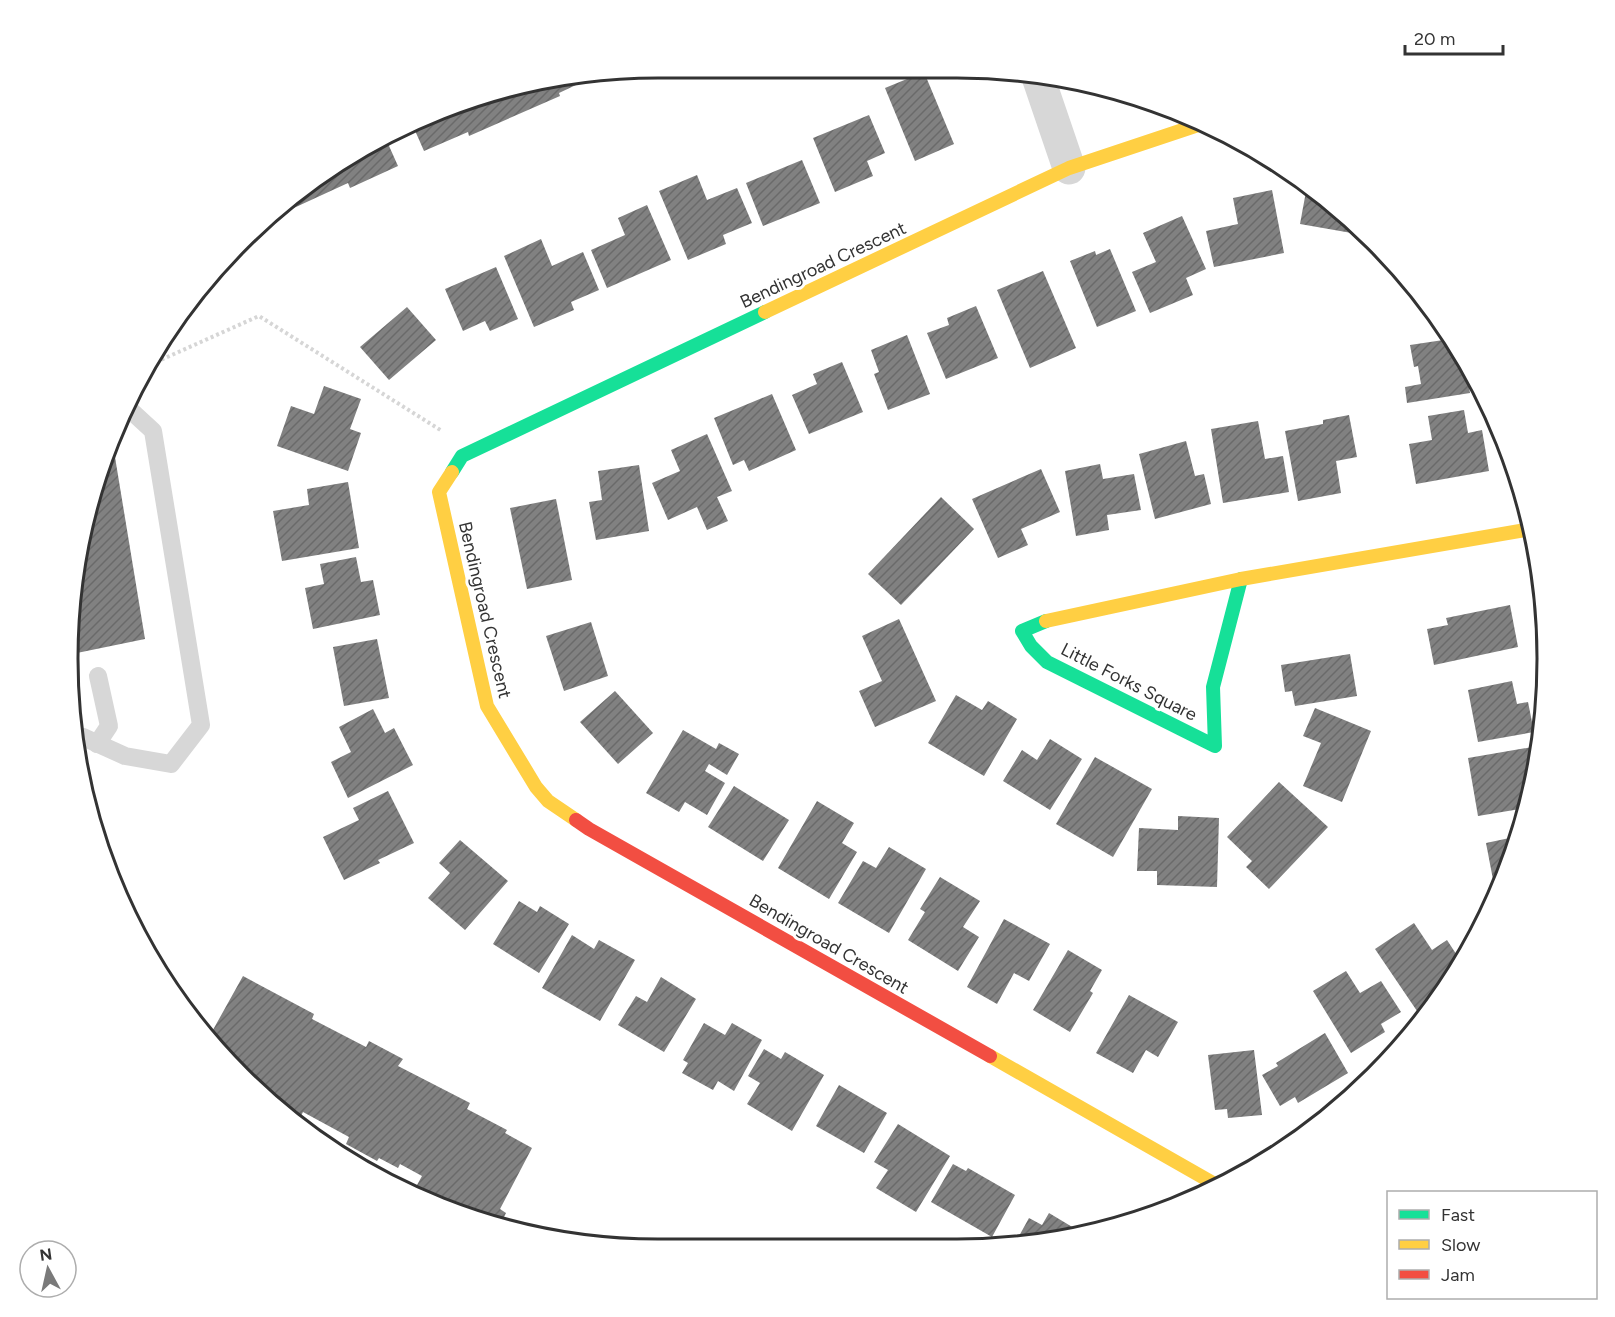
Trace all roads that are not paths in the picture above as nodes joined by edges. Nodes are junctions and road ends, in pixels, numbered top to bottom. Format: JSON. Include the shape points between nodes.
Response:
{"nodes":[{"id":1,"x":1040,"y":84,"type":"edge"},
{"id":2,"x":1191,"y":127,"type":"edge"},
{"id":3,"x":1069,"y":168,"type":"junction"},
{"id":4,"x":133,"y":413,"type":"edge"},
{"id":5,"x":1522,"y":530,"type":"edge"},
{"id":6,"x":1241,"y":579,"type":"junction"},
{"id":7,"x":98,"y":676,"type":"dead end"},
{"id":8,"x":84,"y":737,"type":"edge"},
{"id":9,"x":97,"y":744,"type":"junction"},
{"id":10,"x":1209,"y":1181,"type":"edge"}],
"edges":[{"from":1,"to":3,"type":"street"},
{"from":2,"to":3,"type":"street","name":"Bendingroad Crescent"},
{"from":3,"to":10,"type":"street","name":"Bendingroad Crescent","via":[[462,456],[440,492],[487,706],[536,788],[548,801],[589,829]]},
{"from":4,"to":9,"type":"lane","via":[[153,431],[201,725],[171,764],[125,756]]},
{"from":5,"to":6,"type":"street","name":"Little Forks Square"},
{"from":6,"to":6,"type":"street","name":"Little Forks Square","via":[[1214,687],[1215,746],[1047,662],[1022,631],[1043,622]]},
{"from":7,"to":9,"type":"lane","via":[[109,726]]},
{"from":8,"to":9,"type":"lane"}]}
